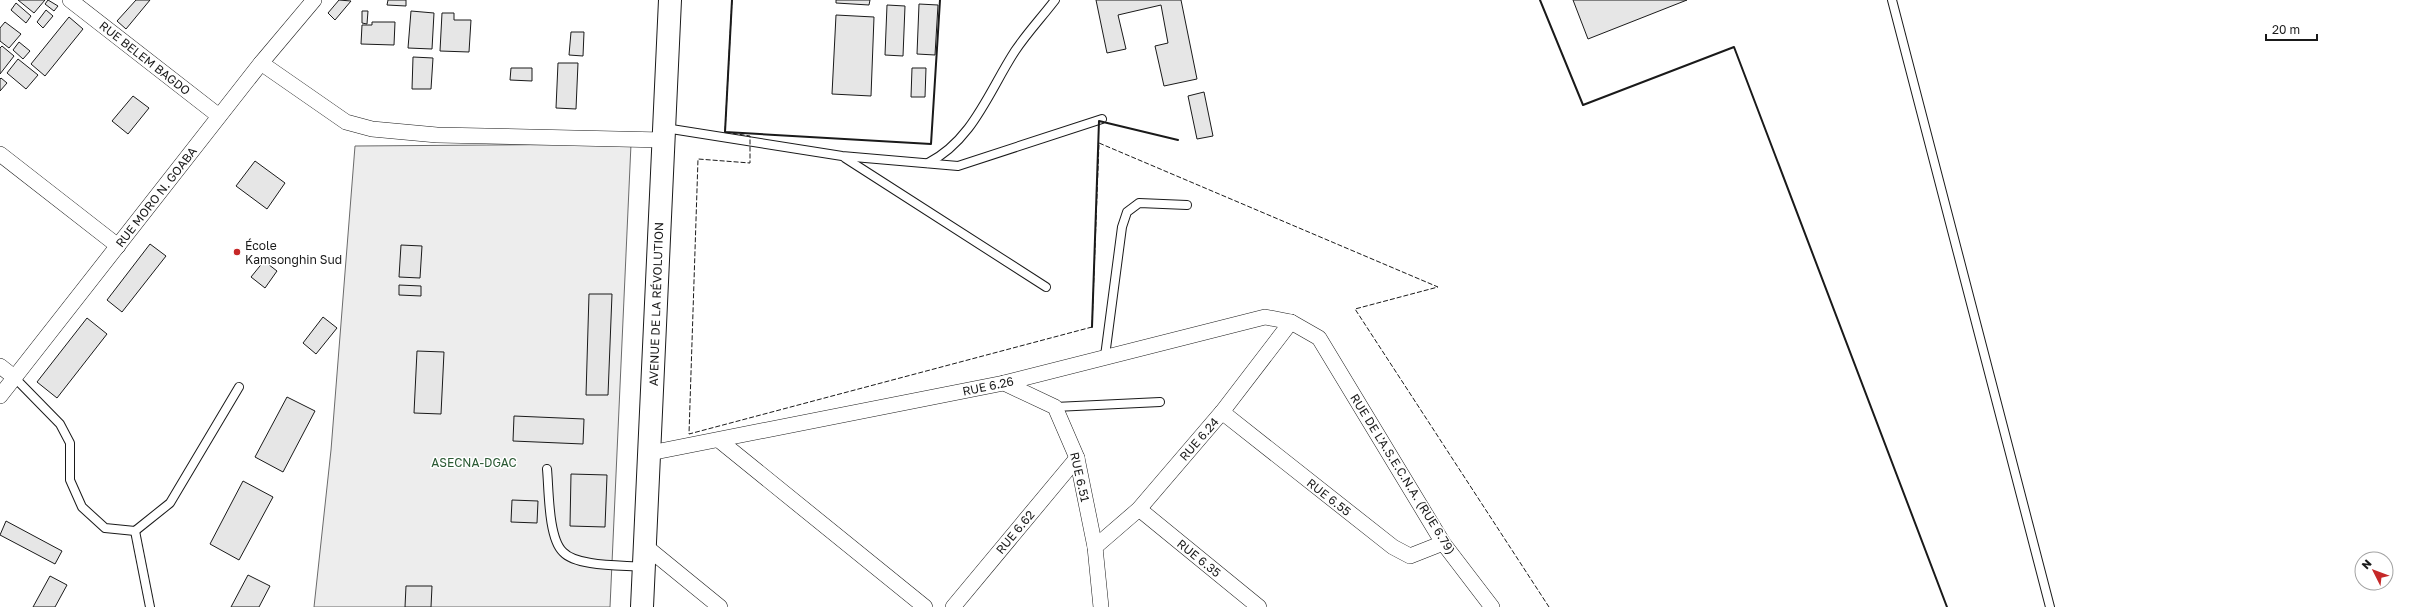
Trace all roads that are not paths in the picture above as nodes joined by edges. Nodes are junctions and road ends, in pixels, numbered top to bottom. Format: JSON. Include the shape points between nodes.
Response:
{"nodes":[{"id":1,"x":70,"y":0,"type":"edge"},
{"id":2,"x":314,"y":0,"type":"edge"},
{"id":3,"x":670,"y":0,"type":"edge"},
{"id":4,"x":1055,"y":0,"type":"edge"},
{"id":5,"x":1892,"y":0,"type":"edge"},
{"id":6,"x":261,"y":63,"type":"junction"},
{"id":7,"x":219,"y":116,"type":"junction"},
{"id":8,"x":1102,"y":119,"type":"dead end"},
{"id":9,"x":663,"y":134,"type":"junction"},
{"id":10,"x":0,"y":154,"type":"edge"},
{"id":11,"x":842,"y":156,"type":"junction"},
{"id":12,"x":927,"y":164,"type":"junction"},
{"id":13,"x":1187,"y":206,"type":"dead end"},
{"id":14,"x":118,"y":246,"type":"junction"},
{"id":15,"x":1046,"y":287,"type":"dead end"},
{"id":16,"x":1292,"y":322,"type":"junction"},
{"id":17,"x":1319,"y":338,"type":"joint"},
{"id":18,"x":1105,"y":356,"type":"junction"},
{"id":19,"x":0,"y":366,"type":"edge"},
{"id":20,"x":14,"y":377,"type":"junction"},
{"id":21,"x":1004,"y":383,"type":"junction"},
{"id":22,"x":239,"y":387,"type":"dead end"},
{"id":23,"x":0,"y":396,"type":"edge"},
{"id":24,"x":1160,"y":402,"type":"dead end"},
{"id":25,"x":1055,"y":407,"type":"junction"},
{"id":26,"x":1222,"y":412,"type":"junction"},
{"id":27,"x":720,"y":441,"type":"junction"},
{"id":28,"x":650,"y":453,"type":"junction"},
{"id":29,"x":1077,"y":458,"type":"junction"},
{"id":30,"x":547,"y":469,"type":"dead end"},
{"id":31,"x":1139,"y":509,"type":"junction"},
{"id":32,"x":135,"y":531,"type":"junction"},
{"id":33,"x":1443,"y":543,"type":"junction"},
{"id":34,"x":644,"y":545,"type":"junction"},
{"id":35,"x":1095,"y":547,"type":"junction"},
{"id":36,"x":644,"y":567,"type":"junction"},
{"id":37,"x":150,"y":607,"type":"edge"},
{"id":38,"x":642,"y":607,"type":"edge"},
{"id":39,"x":720,"y":607,"type":"edge"},
{"id":40,"x":925,"y":607,"type":"edge"},
{"id":41,"x":953,"y":607,"type":"edge"},
{"id":42,"x":1101,"y":607,"type":"edge"},
{"id":43,"x":1259,"y":607,"type":"edge"},
{"id":44,"x":1492,"y":607,"type":"edge"},
{"id":45,"x":2050,"y":607,"type":"edge"}],
"edges":[{"from":1,"to":7,"type":"street","name":"RUE BELEM BAGDO"},
{"from":2,"to":6,"type":"street","name":"RUE MORO N. GOABA"},
{"from":3,"to":9,"type":"main road","name":"AVENUE DE LA RÉVOLUTION"},
{"from":4,"to":12,"type":"lane","via":[[1016,51],[967,132],[943,155]]},
{"from":5,"to":45,"type":"lane"},
{"from":6,"to":7,"type":"street","name":"RUE MORO N. GOABA"},
{"from":6,"to":9,"type":"street","via":[[346,122],[372,129],[437,135]]},
{"from":7,"to":14,"type":"street","name":"RUE MORO N. GOABA"},
{"from":8,"to":12,"type":"lane","via":[[958,166]]},
{"from":9,"to":11,"type":"lane"},
{"from":9,"to":28,"type":"main road","name":"AVENUE DE LA RÉVOLUTION"},
{"from":10,"to":14,"type":"street"},
{"from":11,"to":12,"type":"lane"},
{"from":11,"to":15,"type":"lane"},
{"from":13,"to":18,"type":"lane","via":[[1139,203],[1127,212],[1122,227]]},
{"from":14,"to":20,"type":"street","name":"RUE MORO N. GOABA"},
{"from":16,"to":17,"type":"street","name":"RUE 6.26"},
{"from":16,"to":18,"type":"street","name":"RUE 6.26","via":[[1265,317]]},
{"from":16,"to":26,"type":"street","name":"RUE 6.24"},
{"from":17,"to":33,"type":"street","name":"RUE DE L'A.S.E.C.N.A. (RUE 6.79)"},
{"from":18,"to":21,"type":"street","name":"RUE 6.26"},
{"from":19,"to":20,"type":"street"},
{"from":20,"to":23,"type":"street","name":"RUE MORO N. GOABA"},
{"from":20,"to":32,"type":"lane","via":[[60,424],[70,444],[70,480],[82,507],[105,528]]},
{"from":21,"to":25,"type":"street"},
{"from":21,"to":27,"type":"street","name":"RUE 6.26"},
{"from":22,"to":32,"type":"lane","via":[[170,503]]},
{"from":24,"to":25,"type":"lane"},
{"from":25,"to":29,"type":"street","name":"RUE 6.51"},
{"from":26,"to":31,"type":"street","name":"RUE 6.24"},
{"from":26,"to":33,"type":"street","name":"RUE 6.55","via":[[1392,547],[1410,556]]},
{"from":27,"to":28,"type":"street","name":"RUE 6.26"},
{"from":27,"to":40,"type":"street"},
{"from":28,"to":34,"type":"main road","name":"AVENUE DE LA RÉVOLUTION"},
{"from":29,"to":35,"type":"street","name":"RUE 6.51"},
{"from":29,"to":41,"type":"street","name":"RUE 6.62"},
{"from":30,"to":36,"type":"lane","via":[[554,536],[563,553],[581,561]]},
{"from":31,"to":35,"type":"street","name":"RUE 6.24"},
{"from":31,"to":43,"type":"street","name":"RUE 6.35"},
{"from":32,"to":37,"type":"lane"},
{"from":33,"to":44,"type":"street","name":"RUE DE L'A.S.E.C.N.A. (RUE 6.79)"},
{"from":34,"to":36,"type":"main road","name":"AVENUE DE LA RÉVOLUTION"},
{"from":34,"to":39,"type":"street"},
{"from":35,"to":42,"type":"street","name":"RUE 6.51"},
{"from":36,"to":38,"type":"main road","name":"AVENUE DE LA RÉVOLUTION"}]}
